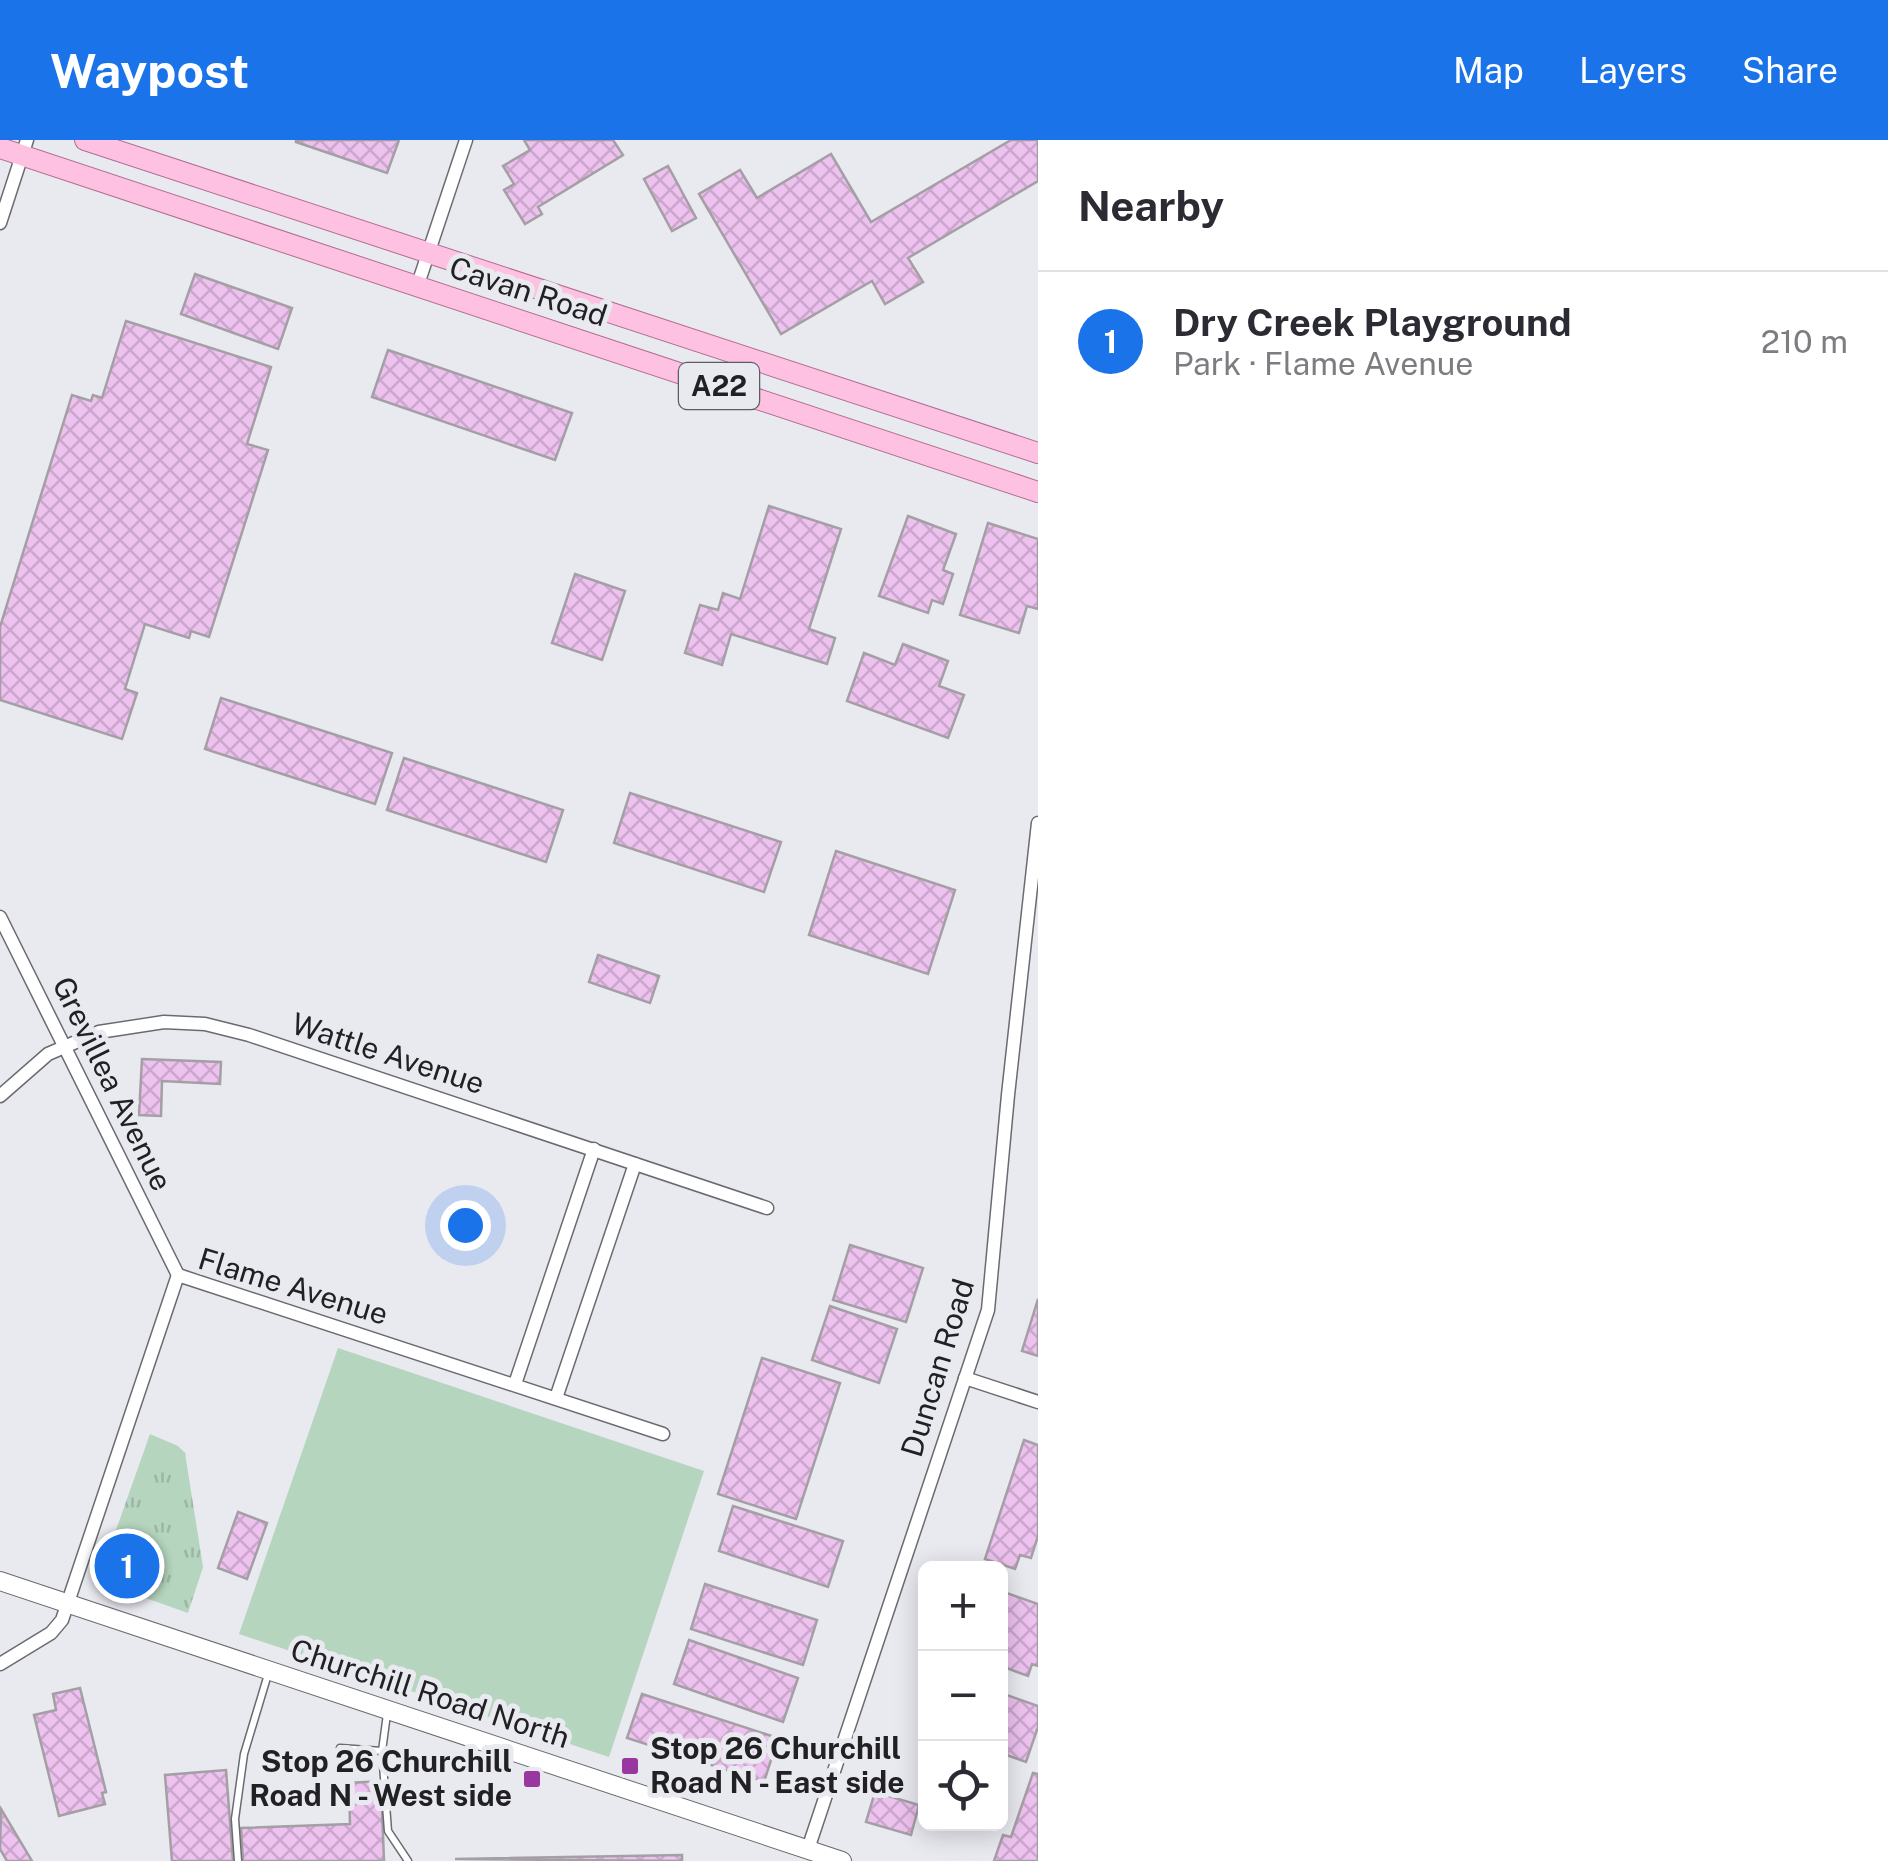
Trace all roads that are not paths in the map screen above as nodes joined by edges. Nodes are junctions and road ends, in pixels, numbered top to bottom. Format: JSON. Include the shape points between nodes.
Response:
{"nodes":[{"id":1,"x":86,"y":140,"type":"edge"},
{"id":2,"x":466,"y":140,"type":"edge"},
{"id":3,"x":0,"y":148,"type":"edge"},
{"id":4,"x":24,"y":148,"type":"edge"},
{"id":5,"x":0,"y":223,"type":"edge"},
{"id":6,"x":429,"y":251,"type":"junction"},
{"id":7,"x":417,"y":287,"type":"junction"},
{"id":8,"x":1038,"y":453,"type":"edge"},
{"id":9,"x":1038,"y":492,"type":"edge"},
{"id":10,"x":1038,"y":824,"type":"edge"},
{"id":11,"x":0,"y":916,"type":"edge"},
{"id":12,"x":65,"y":1045,"type":"junction"},
{"id":13,"x":0,"y":1096,"type":"edge"},
{"id":14,"x":594,"y":1149,"type":"junction"},
{"id":15,"x":635,"y":1164,"type":"junction"},
{"id":16,"x":767,"y":1208,"type":"dead end"},
{"id":17,"x":178,"y":1275,"type":"junction"},
{"id":18,"x":964,"y":1378,"type":"junction"},
{"id":19,"x":516,"y":1384,"type":"junction"},
{"id":20,"x":556,"y":1398,"type":"junction"},
{"id":21,"x":1038,"y":1402,"type":"edge"},
{"id":22,"x":663,"y":1434,"type":"dead end"},
{"id":23,"x":0,"y":1581,"type":"edge"},
{"id":24,"x":68,"y":1604,"type":"junction"},
{"id":25,"x":0,"y":1664,"type":"edge"},
{"id":26,"x":270,"y":1670,"type":"junction"},
{"id":27,"x":388,"y":1708,"type":"junction"},
{"id":28,"x":340,"y":1748,"type":"dead end"},
{"id":29,"x":382,"y":1751,"type":"junction"},
{"id":30,"x":808,"y":1849,"type":"junction"},
{"id":31,"x":238,"y":1861,"type":"edge"},
{"id":32,"x":408,"y":1861,"type":"edge"},
{"id":33,"x":842,"y":1861,"type":"edge"}],
"edges":[{"from":1,"to":6,"type":"main road","name":"Cavan Road","number":"A22"},
{"from":2,"to":6,"type":"street"},
{"from":3,"to":4,"type":"main road","name":"Cavan Road","number":"A22"},
{"from":4,"to":5,"type":"street"},
{"from":4,"to":7,"type":"main road","name":"Cavan Road","number":"A22"},
{"from":6,"to":7,"type":"street"},
{"from":6,"to":8,"type":"main road","name":"Cavan Road","number":"A22"},
{"from":7,"to":9,"type":"main road","name":"Cavan Road","number":"A22"},
{"from":10,"to":18,"type":"street","name":"Duncan Road","via":[[988,1310]]},
{"from":11,"to":12,"type":"street","name":"Grevillea Avenue"},
{"from":12,"to":13,"type":"street","name":"Wattle Avenue"},
{"from":12,"to":14,"type":"street","name":"Wattle Avenue","via":[[164,1022],[205,1024]]},
{"from":12,"to":17,"type":"street","name":"Grevillea Avenue"},
{"from":14,"to":15,"type":"street","name":"Wattle Avenue"},
{"from":14,"to":19,"type":"street"},
{"from":15,"to":16,"type":"street","name":"Wattle Avenue"},
{"from":15,"to":20,"type":"street"},
{"from":17,"to":19,"type":"street","name":"Flame Avenue"},
{"from":17,"to":24,"type":"street","name":"Flame Avenue"},
{"from":18,"to":21,"type":"street"},
{"from":18,"to":30,"type":"street","name":"Duncan Road"},
{"from":19,"to":20,"type":"street","name":"Flame Avenue"},
{"from":20,"to":22,"type":"street","name":"Flame Avenue"},
{"from":23,"to":24,"type":"street","name":"Churchill Road North"},
{"from":24,"to":25,"type":"street","via":[[51,1633]]},
{"from":24,"to":26,"type":"street","name":"Churchill Road North"},
{"from":26,"to":27,"type":"street","name":"Churchill Road North"},
{"from":26,"to":31,"type":"lane","via":[[244,1754],[235,1819]]},
{"from":27,"to":29,"type":"lane"},
{"from":27,"to":30,"type":"street","name":"Churchill Road North"},
{"from":28,"to":29,"type":"lane"},
{"from":29,"to":32,"type":"lane","via":[[388,1831]]},
{"from":30,"to":33,"type":"street","name":"Churchill Road North"}]}
